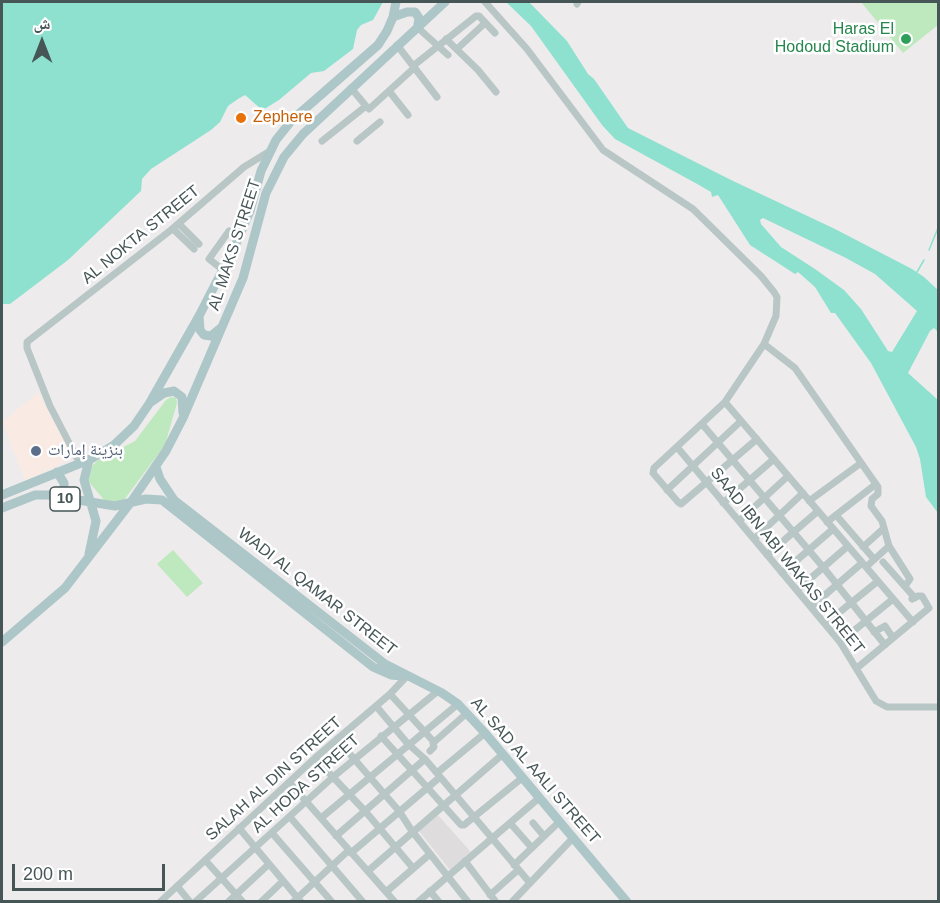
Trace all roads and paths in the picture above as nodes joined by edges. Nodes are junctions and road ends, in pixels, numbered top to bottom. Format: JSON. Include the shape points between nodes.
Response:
{"nodes":[{"id":1,"x":396,"y":2,"type":"edge"},
{"id":2,"x":485,"y":2,"type":"edge"},
{"id":3,"x":442,"y":3,"type":"edge"},
{"id":4,"x":393,"y":16,"type":"junction"},
{"id":5,"x":485,"y":23,"type":"junction"},
{"id":6,"x":418,"y":26,"type":"junction"},
{"id":7,"x":495,"y":33,"type":"dead end"},
{"id":8,"x":446,"y":39,"type":"junction"},
{"id":9,"x":397,"y":45,"type":"junction"},
{"id":10,"x":438,"y":46,"type":"junction"},
{"id":11,"x":457,"y":49,"type":"junction"},
{"id":12,"x":448,"y":55,"type":"dead end"},
{"id":13,"x":414,"y":67,"type":"junction"},
{"id":14,"x":351,"y":88,"type":"junction"},
{"id":15,"x":389,"y":91,"type":"junction"},
{"id":16,"x":496,"y":92,"type":"dead end"},
{"id":17,"x":437,"y":97,"type":"dead end"},
{"id":18,"x":368,"y":108,"type":"junction"},
{"id":19,"x":408,"y":115,"type":"dead end"},
{"id":20,"x":380,"y":123,"type":"dead end"},
{"id":21,"x":322,"y":141,"type":"dead end"},
{"id":22,"x":357,"y":141,"type":"dead end"},
{"id":23,"x":270,"y":151,"type":"junction"},
{"id":24,"x":176,"y":226,"type":"junction"},
{"id":25,"x":229,"y":231,"type":"dead end"},
{"id":26,"x":197,"y":246,"type":"dead end"},
{"id":27,"x":223,"y":270,"type":"junction"},
{"id":28,"x":199,"y":316,"type":"junction"},
{"id":29,"x":224,"y":325,"type":"junction"},
{"id":30,"x":764,"y":344,"type":"junction"},
{"id":31,"x":725,"y":402,"type":"junction"},
{"id":32,"x":149,"y":404,"type":"junction"},
{"id":33,"x":183,"y":418,"type":"junction"},
{"id":34,"x":741,"y":421,"type":"junction"},
{"id":35,"x":702,"y":424,"type":"junction"},
{"id":36,"x":757,"y":439,"type":"junction"},
{"id":37,"x":718,"y":443,"type":"junction"},
{"id":38,"x":677,"y":447,"type":"junction"},
{"id":39,"x":774,"y":459,"type":"junction"},
{"id":40,"x":732,"y":460,"type":"junction"},
{"id":41,"x":84,"y":462,"type":"junction"},
{"id":42,"x":861,"y":463,"type":"junction"},
{"id":43,"x":692,"y":466,"type":"junction"},
{"id":44,"x":156,"y":467,"type":"junction"},
{"id":45,"x":57,"y":472,"type":"junction"},
{"id":46,"x":788,"y":476,"type":"junction"},
{"id":47,"x":749,"y":480,"type":"junction"},
{"id":48,"x":706,"y":483,"type":"junction"},
{"id":49,"x":876,"y":484,"type":"junction"},
{"id":50,"x":667,"y":490,"type":"junction"},
{"id":51,"x":803,"y":493,"type":"junction"},
{"id":52,"x":2,"y":495,"type":"edge"},
{"id":53,"x":59,"y":497,"type":"junction"},
{"id":54,"x":765,"y":498,"type":"junction"},
{"id":55,"x":809,"y":501,"type":"junction"},
{"id":56,"x":131,"y":502,"type":"junction"},
{"id":57,"x":91,"y":503,"type":"junction"},
{"id":58,"x":723,"y":503,"type":"junction"},
{"id":59,"x":2,"y":508,"type":"edge"},
{"id":60,"x":818,"y":511,"type":"junction"},
{"id":61,"x":779,"y":515,"type":"junction"},
{"id":62,"x":836,"y":515,"type":"junction"},
{"id":63,"x":739,"y":521,"type":"junction"},
{"id":64,"x":827,"y":522,"type":"junction"},
{"id":65,"x":884,"y":528,"type":"junction"},
{"id":66,"x":833,"y":529,"type":"junction"},
{"id":67,"x":794,"y":532,"type":"junction"},
{"id":68,"x":754,"y":539,"type":"junction"},
{"id":69,"x":848,"y":546,"type":"junction"},
{"id":70,"x":889,"y":546,"type":"junction"},
{"id":71,"x":863,"y":547,"type":"junction"},
{"id":72,"x":809,"y":550,"type":"junction"},
{"id":73,"x":767,"y":555,"type":"junction"},
{"id":74,"x":88,"y":559,"type":"junction"},
{"id":75,"x":874,"y":559,"type":"junction"},
{"id":76,"x":883,"y":562,"type":"dead end"},
{"id":77,"x":864,"y":565,"type":"junction"},
{"id":78,"x":823,"y":567,"type":"junction"},
{"id":79,"x":902,"y":567,"type":"junction"},
{"id":80,"x":782,"y":573,"type":"junction"},
{"id":81,"x":894,"y":574,"type":"junction"},
{"id":82,"x":878,"y":581,"type":"junction"},
{"id":83,"x":837,"y":585,"type":"junction"},
{"id":84,"x":905,"y":586,"type":"junction"},
{"id":85,"x":796,"y":590,"type":"junction"},
{"id":86,"x":893,"y":599,"type":"junction"},
{"id":87,"x":851,"y":603,"type":"junction"},
{"id":88,"x":811,"y":607,"type":"junction"},
{"id":89,"x":865,"y":621,"type":"junction"},
{"id":90,"x":913,"y":622,"type":"junction"},
{"id":91,"x":825,"y":624,"type":"junction"},
{"id":92,"x":874,"y":632,"type":"junction"},
{"id":93,"x":894,"y":638,"type":"junction"},
{"id":94,"x":2,"y":642,"type":"edge"},
{"id":95,"x":840,"y":642,"type":"junction"},
{"id":96,"x":885,"y":645,"type":"junction"},
{"id":97,"x":857,"y":668,"type":"junction"},
{"id":98,"x":407,"y":676,"type":"junction"},
{"id":99,"x":438,"y":691,"type":"junction"},
{"id":100,"x":390,"y":693,"type":"junction"},
{"id":101,"x":458,"y":704,"type":"junction"},
{"id":102,"x":376,"y":706,"type":"junction"},
{"id":103,"x":939,"y":707,"type":"edge"},
{"id":104,"x":467,"y":713,"type":"junction"},
{"id":105,"x":408,"y":714,"type":"junction"},
{"id":106,"x":393,"y":727,"type":"junction"},
{"id":107,"x":424,"y":731,"type":"junction"},
{"id":108,"x":485,"y":733,"type":"junction"},
{"id":109,"x":381,"y":736,"type":"junction"},
{"id":110,"x":337,"y":739,"type":"junction"},
{"id":111,"x":434,"y":742,"type":"junction"},
{"id":112,"x":408,"y":744,"type":"junction"},
{"id":113,"x":430,"y":751,"type":"dead end"},
{"id":114,"x":396,"y":754,"type":"junction"},
{"id":115,"x":503,"y":754,"type":"junction"},
{"id":116,"x":315,"y":758,"type":"junction"},
{"id":117,"x":354,"y":759,"type":"junction"},
{"id":118,"x":425,"y":759,"type":"junction"},
{"id":119,"x":412,"y":771,"type":"junction"},
{"id":120,"x":439,"y":775,"type":"junction"},
{"id":121,"x":369,"y":776,"type":"junction"},
{"id":122,"x":333,"y":777,"type":"junction"},
{"id":123,"x":522,"y":778,"type":"junction"},
{"id":124,"x":289,"y":782,"type":"junction"},
{"id":125,"x":427,"y":788,"type":"junction"},
{"id":126,"x":350,"y":794,"type":"junction"},
{"id":127,"x":385,"y":794,"type":"junction"},
{"id":128,"x":455,"y":795,"type":"junction"},
{"id":129,"x":539,"y":798,"type":"junction"},
{"id":130,"x":306,"y":801,"type":"junction"},
{"id":131,"x":442,"y":805,"type":"junction"},
{"id":132,"x":365,"y":811,"type":"junction"},
{"id":133,"x":399,"y":811,"type":"junction"},
{"id":134,"x":290,"y":817,"type":"junction"},
{"id":135,"x":474,"y":817,"type":"junction"},
{"id":136,"x":321,"y":818,"type":"junction"},
{"id":137,"x":559,"y":822,"type":"junction"},
{"id":138,"x":510,"y":823,"type":"junction"},
{"id":139,"x":533,"y":823,"type":"dead end"},
{"id":140,"x":239,"y":828,"type":"junction"},
{"id":141,"x":380,"y":828,"type":"junction"},
{"id":142,"x":412,"y":831,"type":"junction"},
{"id":143,"x":272,"y":832,"type":"junction"},
{"id":144,"x":336,"y":836,"type":"junction"},
{"id":145,"x":544,"y":836,"type":"junction"},
{"id":146,"x":573,"y":838,"type":"junction"},
{"id":147,"x":492,"y":839,"type":"junction"},
{"id":148,"x":395,"y":846,"type":"junction"},
{"id":149,"x":255,"y":848,"type":"junction"},
{"id":150,"x":532,"y":848,"type":"junction"},
{"id":151,"x":350,"y":851,"type":"junction"},
{"id":152,"x":430,"y":854,"type":"junction"},
{"id":153,"x":205,"y":860,"type":"junction"},
{"id":154,"x":465,"y":861,"type":"junction"},
{"id":155,"x":269,"y":864,"type":"junction"},
{"id":156,"x":332,"y":866,"type":"junction"},
{"id":157,"x":516,"y":867,"type":"junction"},
{"id":158,"x":414,"y":868,"type":"junction"},
{"id":159,"x":368,"y":871,"type":"junction"},
{"id":160,"x":448,"y":876,"type":"junction"},
{"id":161,"x":221,"y":878,"type":"junction"},
{"id":162,"x":283,"y":881,"type":"junction"},
{"id":163,"x":315,"y":882,"type":"junction"},
{"id":164,"x":530,"y":883,"type":"junction"},
{"id":165,"x":177,"y":886,"type":"junction"},
{"id":166,"x":430,"y":891,"type":"junction"},
{"id":167,"x":386,"y":892,"type":"junction"},
{"id":168,"x":236,"y":894,"type":"junction"},
{"id":169,"x":490,"y":895,"type":"junction"},
{"id":170,"x":297,"y":900,"type":"edge"},
{"id":171,"x":392,"y":900,"type":"edge"},
{"id":172,"x":160,"y":902,"type":"edge"},
{"id":173,"x":190,"y":902,"type":"edge"},
{"id":174,"x":195,"y":902,"type":"edge"},
{"id":175,"x":228,"y":902,"type":"edge"},
{"id":176,"x":243,"y":902,"type":"edge"},
{"id":177,"x":261,"y":902,"type":"edge"},
{"id":178,"x":332,"y":902,"type":"edge"},
{"id":179,"x":363,"y":902,"type":"edge"},
{"id":180,"x":418,"y":902,"type":"edge"},
{"id":181,"x":439,"y":902,"type":"edge"},
{"id":182,"x":468,"y":902,"type":"edge"},
{"id":183,"x":495,"y":902,"type":"edge"},
{"id":184,"x":512,"y":902,"type":"edge"},
{"id":185,"x":627,"y":902,"type":"edge"}],
"edges":[{"from":1,"to":4,"type":"main road","name":"AL MAKS STREET"},
{"from":2,"to":30,"type":"street","via":[[527,49],[603,150],[693,209],[774,292],[778,310]]},
{"from":3,"to":6,"type":"main road","name":"AL MAKS STREET"},
{"from":4,"to":6,"type":"main road","via":[[415,12]]},
{"from":4,"to":23,"type":"main road","name":"AL MAKS STREET","via":[[378,45],[292,120]]},
{"from":5,"to":7,"type":"street"},
{"from":5,"to":8,"type":"street","via":[[474,16]]},
{"from":5,"to":11,"type":"street"},
{"from":6,"to":9,"type":"main road","name":"AL MAKS STREET"},
{"from":6,"to":10,"type":"street"},
{"from":8,"to":10,"type":"street"},
{"from":8,"to":11,"type":"street"},
{"from":9,"to":13,"type":"street"},
{"from":9,"to":14,"type":"main road","name":"AL MAKS STREET"},
{"from":10,"to":12,"type":"street"},
{"from":10,"to":13,"type":"street"},
{"from":11,"to":16,"type":"street"},
{"from":13,"to":15,"type":"street"},
{"from":13,"to":17,"type":"street"},
{"from":14,"to":18,"type":"street"},
{"from":14,"to":29,"type":"main road","name":"AL MAKS STREET","via":[[296,141],[274,174],[243,278]]},
{"from":15,"to":18,"type":"street"},
{"from":15,"to":19,"type":"street"},
{"from":18,"to":21,"type":"street"},
{"from":20,"to":22,"type":"street"},
{"from":23,"to":24,"type":"street","name":"AL NOKTA STREET","via":[[244,167]]},
{"from":23,"to":27,"type":"main road","name":"AL MAKS STREET","via":[[243,228]]},
{"from":24,"to":26,"type":"street"},
{"from":24,"to":41,"type":"street","name":"AL NOKTA STREET","via":[[27,344],[50,406]]},
{"from":25,"to":27,"type":"street","via":[[209,259]]},
{"from":27,"to":28,"type":"main road","name":"AL MAKS STREET"},
{"from":28,"to":29,"type":"main road","via":[[204,335],[211,336]]},
{"from":28,"to":32,"type":"main road","name":"AL MAKS STREET"},
{"from":29,"to":33,"type":"main road","name":"AL MAKS STREET"},
{"from":30,"to":31,"type":"street"},
{"from":30,"to":42,"type":"street","via":[[795,368]]},
{"from":31,"to":34,"type":"street"},
{"from":31,"to":35,"type":"street"},
{"from":32,"to":33,"type":"main road","via":[[174,391],[182,397]]},
{"from":32,"to":41,"type":"main road","name":"AL MAKS STREET","via":[[125,436]]},
{"from":33,"to":44,"type":"main road","name":"AL MAKS STREET"},
{"from":34,"to":36,"type":"street"},
{"from":34,"to":37,"type":"street"},
{"from":35,"to":37,"type":"street"},
{"from":35,"to":38,"type":"street"},
{"from":36,"to":39,"type":"street"},
{"from":36,"to":40,"type":"street"},
{"from":37,"to":40,"type":"street"},
{"from":37,"to":43,"type":"street"},
{"from":38,"to":43,"type":"street","name":"SAAD IBN ABI WAKAS STREET"},
{"from":38,"to":50,"type":"street","via":[[654,468],[653,473]]},
{"from":39,"to":46,"type":"street"},
{"from":39,"to":47,"type":"street"},
{"from":40,"to":47,"type":"street"},
{"from":40,"to":48,"type":"street"},
{"from":41,"to":45,"type":"main road","number":"10"},
{"from":41,"to":57,"type":"main road","via":[[84,480]]},
{"from":42,"to":49,"type":"street"},
{"from":42,"to":55,"type":"street"},
{"from":43,"to":48,"type":"street","name":"SAAD IBN ABI WAKAS STREET"},
{"from":43,"to":50,"type":"street"},
{"from":44,"to":56,"type":"main road","name":"AL MAKS STREET"},
{"from":44,"to":98,"type":"main road","name":"WADI AL QAMAR STREET","via":[[159,479],[174,500],[379,660]]},
{"from":45,"to":52,"type":"main road","number":"10"},
{"from":45,"to":53,"type":"main road","via":[[64,483]]},
{"from":46,"to":51,"type":"street"},
{"from":46,"to":54,"type":"street"},
{"from":47,"to":54,"type":"street"},
{"from":47,"to":58,"type":"street"},
{"from":48,"to":50,"type":"street","via":[[682,503]]},
{"from":48,"to":58,"type":"street","name":"SAAD IBN ABI WAKAS STREET"},
{"from":49,"to":62,"type":"street"},
{"from":49,"to":65,"type":"street","via":[[879,490],[872,506]]},
{"from":51,"to":55,"type":"street"},
{"from":51,"to":61,"type":"street"},
{"from":53,"to":57,"type":"main road","number":"10"},
{"from":53,"to":59,"type":"main road","number":"10","via":[[29,496]]},
{"from":54,"to":61,"type":"street"},
{"from":54,"to":63,"type":"street"},
{"from":55,"to":60,"type":"street"},
{"from":56,"to":57,"type":"main road","number":"10","via":[[115,506]]},
{"from":56,"to":74,"type":"main road","name":"AL MAKS STREET"},
{"from":56,"to":98,"type":"main road","name":"WADI AL QAMAR STREET","via":[[153,498],[166,501],[373,667],[391,675]]},
{"from":57,"to":74,"type":"main road","via":[[96,521]]},
{"from":58,"to":63,"type":"street","name":"SAAD IBN ABI WAKAS STREET"},
{"from":60,"to":64,"type":"street"},
{"from":60,"to":67,"type":"street"},
{"from":61,"to":67,"type":"street"},
{"from":61,"to":68,"type":"street"},
{"from":62,"to":64,"type":"street"},
{"from":62,"to":71,"type":"street"},
{"from":63,"to":68,"type":"street","name":"SAAD IBN ABI WAKAS STREET"},
{"from":64,"to":66,"type":"street"},
{"from":65,"to":70,"type":"street"},
{"from":65,"to":71,"type":"street"},
{"from":66,"to":69,"type":"street"},
{"from":66,"to":72,"type":"street"},
{"from":67,"to":72,"type":"street"},
{"from":67,"to":73,"type":"street"},
{"from":68,"to":73,"type":"street","name":"SAAD IBN ABI WAKAS STREET"},
{"from":69,"to":77,"type":"street"},
{"from":69,"to":78,"type":"street"},
{"from":70,"to":75,"type":"street"},
{"from":70,"to":79,"type":"street"},
{"from":71,"to":75,"type":"street"},
{"from":72,"to":78,"type":"street"},
{"from":72,"to":80,"type":"street"},
{"from":73,"to":80,"type":"street","name":"SAAD IBN ABI WAKAS STREET"},
{"from":74,"to":94,"type":"main road","name":"AL MAKS STREET","via":[[54,598]]},
{"from":75,"to":77,"type":"street"},
{"from":76,"to":81,"type":"street"},
{"from":77,"to":82,"type":"street"},
{"from":77,"to":83,"type":"street"},
{"from":78,"to":83,"type":"street"},
{"from":78,"to":85,"type":"street"},
{"from":79,"to":81,"type":"street"},
{"from":79,"to":84,"type":"street","via":[[910,580]]},
{"from":80,"to":85,"type":"street","name":"SAAD IBN ABI WAKAS STREET"},
{"from":81,"to":84,"type":"street"},
{"from":82,"to":86,"type":"street"},
{"from":82,"to":87,"type":"street"},
{"from":83,"to":87,"type":"street"},
{"from":83,"to":88,"type":"street"},
{"from":84,"to":90,"type":"street","via":[[913,598],[922,596],[929,605]]},
{"from":85,"to":88,"type":"street","name":"SAAD IBN ABI WAKAS STREET"},
{"from":86,"to":89,"type":"street"},
{"from":86,"to":90,"type":"street"},
{"from":87,"to":89,"type":"street"},
{"from":87,"to":91,"type":"street"},
{"from":88,"to":91,"type":"street","name":"SAAD IBN ABI WAKAS STREET"},
{"from":89,"to":92,"type":"street"},
{"from":89,"to":95,"type":"street"},
{"from":90,"to":93,"type":"street"},
{"from":91,"to":95,"type":"street","name":"SAAD IBN ABI WAKAS STREET"},
{"from":92,"to":93,"type":"street","via":[[885,626]]},
{"from":92,"to":96,"type":"street"},
{"from":93,"to":96,"type":"street"},
{"from":95,"to":97,"type":"street","name":"SAAD IBN ABI WAKAS STREET"},
{"from":96,"to":97,"type":"street"},
{"from":97,"to":103,"type":"street","name":"SAAD IBN ABI WAKAS STREET","via":[[871,696],[881,705]]},
{"from":98,"to":99,"type":"main road","name":"AL SAD AL AALI STREET"},
{"from":98,"to":100,"type":"street","name":"SALAH AL DIN STREET"},
{"from":99,"to":101,"type":"main road","name":"AL SAD AL AALI STREET"},
{"from":99,"to":105,"type":"street","name":"AL HODA STREET"},
{"from":100,"to":102,"type":"street","name":"SALAH AL DIN STREET"},
{"from":100,"to":105,"type":"street"},
{"from":101,"to":104,"type":"main road","name":"AL SAD AL AALI STREET"},
{"from":101,"to":107,"type":"street"},
{"from":102,"to":106,"type":"street"},
{"from":102,"to":110,"type":"street","name":"SALAH AL DIN STREET"},
{"from":104,"to":108,"type":"main road","name":"AL SAD AL AALI STREET"},
{"from":104,"to":111,"type":"street"},
{"from":105,"to":106,"type":"street","name":"AL HODA STREET"},
{"from":105,"to":107,"type":"street"},
{"from":106,"to":109,"type":"street","name":"AL HODA STREET"},
{"from":106,"to":112,"type":"street"},
{"from":107,"to":111,"type":"street"},
{"from":107,"to":112,"type":"street"},
{"from":108,"to":115,"type":"main road","name":"AL SAD AL AALI STREET"},
{"from":108,"to":120,"type":"street"},
{"from":109,"to":114,"type":"street"},
{"from":109,"to":117,"type":"street","name":"AL HODA STREET"},
{"from":110,"to":116,"type":"street","name":"SALAH AL DIN STREET"},
{"from":110,"to":117,"type":"street"},
{"from":111,"to":113,"type":"street"},
{"from":112,"to":114,"type":"street"},
{"from":112,"to":118,"type":"street"},
{"from":114,"to":119,"type":"street"},
{"from":114,"to":121,"type":"street"},
{"from":115,"to":123,"type":"main road","name":"AL SAD AL AALI STREET"},
{"from":115,"to":128,"type":"street"},
{"from":116,"to":122,"type":"street"},
{"from":116,"to":124,"type":"street","name":"SALAH AL DIN STREET"},
{"from":117,"to":121,"type":"street"},
{"from":117,"to":122,"type":"street","name":"AL HODA STREET"},
{"from":118,"to":119,"type":"street"},
{"from":118,"to":120,"type":"street"},
{"from":119,"to":125,"type":"street"},
{"from":119,"to":127,"type":"street"},
{"from":120,"to":125,"type":"street"},
{"from":120,"to":128,"type":"street"},
{"from":121,"to":126,"type":"street"},
{"from":121,"to":127,"type":"street"},
{"from":122,"to":126,"type":"street"},
{"from":122,"to":130,"type":"street","name":"AL HODA STREET"},
{"from":123,"to":129,"type":"main road","name":"AL SAD AL AALI STREET"},
{"from":123,"to":135,"type":"street"},
{"from":124,"to":130,"type":"street"},
{"from":124,"to":140,"type":"street","name":"SALAH AL DIN STREET"},
{"from":125,"to":131,"type":"street"},
{"from":125,"to":133,"type":"street"},
{"from":126,"to":132,"type":"street"},
{"from":126,"to":136,"type":"street"},
{"from":127,"to":132,"type":"street"},
{"from":127,"to":133,"type":"street"},
{"from":128,"to":131,"type":"street"},
{"from":128,"to":135,"type":"street"},
{"from":129,"to":137,"type":"main road","name":"AL SAD AL AALI STREET"},
{"from":129,"to":138,"type":"street"},
{"from":130,"to":134,"type":"street","name":"AL HODA STREET"},
{"from":130,"to":136,"type":"street"},
{"from":131,"to":135,"type":"street","via":[[461,825]]},
{"from":131,"to":142,"type":"street"},
{"from":132,"to":141,"type":"street"},
{"from":132,"to":144,"type":"street"},
{"from":133,"to":141,"type":"street"},
{"from":133,"to":142,"type":"street"},
{"from":134,"to":143,"type":"street","name":"AL HODA STREET"},
{"from":134,"to":156,"type":"street"},
{"from":135,"to":147,"type":"street"},
{"from":136,"to":144,"type":"street"},
{"from":137,"to":145,"type":"street"},
{"from":137,"to":146,"type":"main road","name":"AL SAD AL AALI STREET"},
{"from":138,"to":147,"type":"street"},
{"from":138,"to":150,"type":"street"},
{"from":139,"to":145,"type":"street"},
{"from":140,"to":149,"type":"street"},
{"from":140,"to":153,"type":"street","name":"SALAH AL DIN STREET"},
{"from":141,"to":148,"type":"street"},
{"from":141,"to":151,"type":"street"},
{"from":142,"to":148,"type":"street"},
{"from":142,"to":152,"type":"street"},
{"from":143,"to":149,"type":"street","name":"AL HODA STREET"},
{"from":143,"to":163,"type":"street"},
{"from":144,"to":151,"type":"street"},
{"from":145,"to":150,"type":"street"},
{"from":146,"to":164,"type":"street"},
{"from":146,"to":185,"type":"main road","name":"AL SAD AL AALI STREET"},
{"from":147,"to":154,"type":"street"},
{"from":147,"to":157,"type":"street"},
{"from":148,"to":158,"type":"street"},
{"from":148,"to":159,"type":"street"},
{"from":149,"to":155,"type":"street"},
{"from":149,"to":161,"type":"street","name":"AL HODA STREET"},
{"from":150,"to":157,"type":"street"},
{"from":151,"to":156,"type":"street"},
{"from":151,"to":159,"type":"street"},
{"from":152,"to":158,"type":"street"},
{"from":152,"to":160,"type":"street"},
{"from":153,"to":161,"type":"street"},
{"from":153,"to":165,"type":"street","name":"SALAH AL DIN STREET"},
{"from":154,"to":160,"type":"street"},
{"from":154,"to":169,"type":"street"},
{"from":155,"to":162,"type":"street"},
{"from":155,"to":168,"type":"street"},
{"from":156,"to":163,"type":"street"},
{"from":156,"to":179,"type":"street"},
{"from":157,"to":164,"type":"street"},
{"from":157,"to":169,"type":"street"},
{"from":158,"to":167,"type":"street"},
{"from":159,"to":167,"type":"street"},
{"from":160,"to":166,"type":"street"},
{"from":160,"to":182,"type":"street"},
{"from":161,"to":168,"type":"street"},
{"from":161,"to":174,"type":"street","name":"AL HODA STREET"},
{"from":162,"to":170,"type":"street"},
{"from":162,"to":177,"type":"street"},
{"from":163,"to":170,"type":"street"},
{"from":163,"to":178,"type":"street"},
{"from":164,"to":184,"type":"street"},
{"from":165,"to":172,"type":"street","name":"SALAH AL DIN STREET"},
{"from":165,"to":173,"type":"street"},
{"from":166,"to":180,"type":"street"},
{"from":166,"to":181,"type":"street"},
{"from":167,"to":171,"type":"street"},
{"from":168,"to":175,"type":"street"},
{"from":168,"to":176,"type":"street"},
{"from":169,"to":183,"type":"street"}]}
